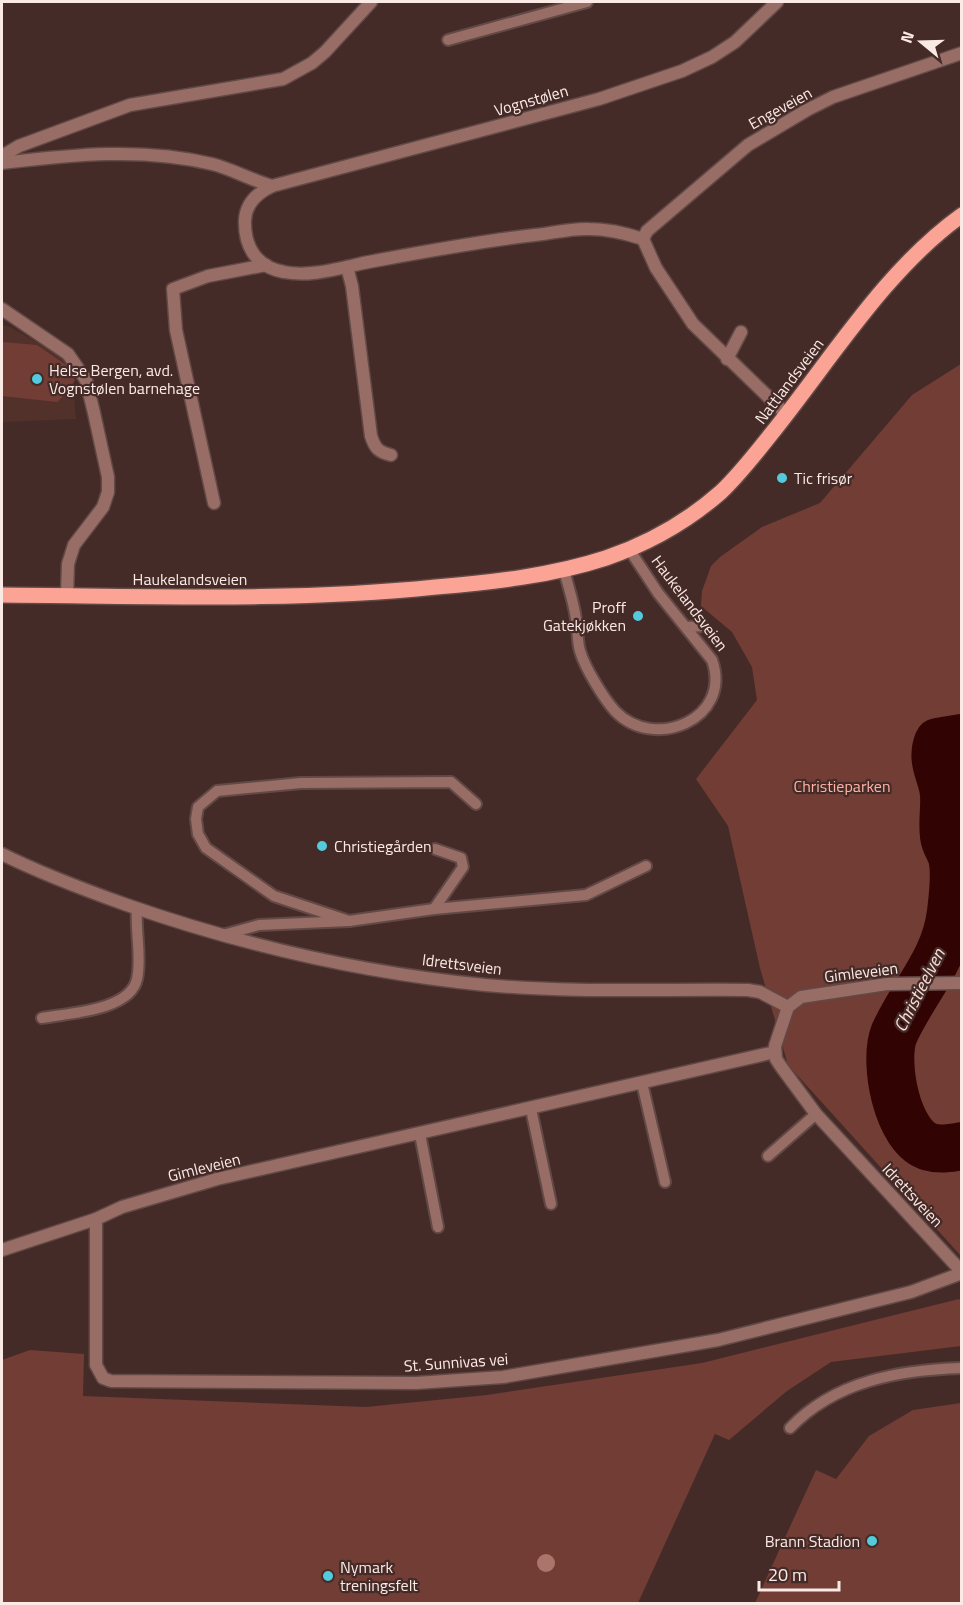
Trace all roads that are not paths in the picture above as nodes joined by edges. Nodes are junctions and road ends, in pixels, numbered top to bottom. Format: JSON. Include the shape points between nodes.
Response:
{"nodes":[{"id":1,"x":371,"y":2,"type":"edge"},
{"id":2,"x":587,"y":2,"type":"edge"},
{"id":3,"x":777,"y":2,"type":"edge"},
{"id":4,"x":448,"y":40,"type":"dead end"},
{"id":5,"x":962,"y":54,"type":"edge"},
{"id":6,"x":2,"y":156,"type":"edge"},
{"id":7,"x":2,"y":163,"type":"edge"},
{"id":8,"x":272,"y":186,"type":"junction"},
{"id":9,"x":962,"y":215,"type":"edge"},
{"id":10,"x":643,"y":238,"type":"junction"},
{"id":11,"x":266,"y":265,"type":"junction"},
{"id":12,"x":347,"y":267,"type":"junction"},
{"id":13,"x":2,"y":309,"type":"edge"},
{"id":14,"x":741,"y":332,"type":"dead end"},
{"id":15,"x":727,"y":359,"type":"junction"},
{"id":16,"x":787,"y":415,"type":"junction"},
{"id":17,"x":392,"y":455,"type":"dead end"},
{"id":18,"x":214,"y":503,"type":"dead end"},
{"id":19,"x":629,"y":549,"type":"junction"},
{"id":20,"x":564,"y":570,"type":"junction"},
{"id":21,"x":2,"y":595,"type":"edge"},
{"id":22,"x":67,"y":596,"type":"junction"},
{"id":23,"x":703,"y":626,"type":"dead end"},
{"id":24,"x":687,"y":627,"type":"junction"},
{"id":25,"x":580,"y":652,"type":"junction"},
{"id":26,"x":589,"y":684,"type":"dead end"},
{"id":27,"x":476,"y":804,"type":"dead end"},
{"id":28,"x":435,"y":849,"type":"dead end"},
{"id":29,"x":2,"y":854,"type":"edge"},
{"id":30,"x":646,"y":866,"type":"dead end"},
{"id":31,"x":137,"y":908,"type":"junction"},
{"id":32,"x":434,"y":909,"type":"junction"},
{"id":33,"x":349,"y":921,"type":"junction"},
{"id":34,"x":223,"y":935,"type":"junction"},
{"id":35,"x":955,"y":983,"type":"edge"},
{"id":36,"x":788,"y":1006,"type":"junction"},
{"id":37,"x":42,"y":1018,"type":"dead end"},
{"id":38,"x":775,"y":1052,"type":"junction"},
{"id":39,"x":642,"y":1083,"type":"junction"},
{"id":40,"x":531,"y":1109,"type":"junction"},
{"id":41,"x":816,"y":1114,"type":"junction"},
{"id":42,"x":420,"y":1134,"type":"junction"},
{"id":43,"x":768,"y":1156,"type":"dead end"},
{"id":44,"x":665,"y":1182,"type":"dead end"},
{"id":45,"x":551,"y":1204,"type":"dead end"},
{"id":46,"x":96,"y":1219,"type":"junction"},
{"id":47,"x":438,"y":1227,"type":"dead end"},
{"id":48,"x":2,"y":1250,"type":"edge"},
{"id":49,"x":962,"y":1272,"type":"edge"},
{"id":50,"x":962,"y":1368,"type":"edge"},
{"id":51,"x":790,"y":1428,"type":"dead end"}],
"edges":[{"from":1,"to":6,"type":"street","via":[[319,58],[283,79],[130,105]]},
{"from":2,"to":4,"type":"lane"},
{"from":3,"to":8,"type":"street","name":"Vognstølen","via":[[735,42],[682,71],[577,105]]},
{"from":5,"to":10,"type":"street","name":"Engeveien","via":[[834,97],[807,110],[748,145]]},
{"from":7,"to":8,"type":"street","via":[[72,155],[143,154],[211,164]]},
{"from":8,"to":11,"type":"street","name":"Vognstølen","via":[[251,201],[246,214],[249,249]]},
{"from":9,"to":16,"type":"main road","name":"Nattlandsveien","via":[[931,240],[860,317]]},
{"from":10,"to":12,"type":"street","via":[[586,228],[506,237]]},
{"from":10,"to":15,"type":"street","via":[[656,268],[693,324]]},
{"from":11,"to":12,"type":"street","via":[[286,273]]},
{"from":11,"to":18,"type":"street","via":[[187,282],[173,289],[176,330]]},
{"from":12,"to":17,"type":"street","via":[[371,436],[380,452]]},
{"from":13,"to":22,"type":"street","via":[[68,354],[86,380],[94,413],[108,492],[103,507],[74,545],[68,564]]},
{"from":14,"to":15,"type":"street"},
{"from":15,"to":16,"type":"street"},
{"from":16,"to":19,"type":"main road","name":"Nattlandsveien","via":[[713,498],[675,526]]},
{"from":19,"to":20,"type":"main road","name":"Haukelandsveien"},
{"from":19,"to":24,"type":"lane","name":"Haukelandsveien","via":[[649,581]]},
{"from":20,"to":22,"type":"main road","name":"Haukelandsveien","via":[[468,584],[346,594]]},
{"from":20,"to":25,"type":"lane","name":"Haukelandsveien"},
{"from":21,"to":22,"type":"main road","name":"Haukelandsveien"},
{"from":23,"to":24,"type":"lane"},
{"from":24,"to":25,"type":"lane","name":"Haukelandsveien","via":[[712,660],[716,680],[714,692],[699,715],[683,726],[654,729],[627,721],[607,700]]},
{"from":25,"to":26,"type":"lane"},
{"from":27,"to":33,"type":"lane","via":[[451,782],[301,783],[217,791],[198,807],[198,834],[206,848],[274,896]]},
{"from":28,"to":32,"type":"lane","via":[[461,858],[463,867]]},
{"from":29,"to":31,"type":"street","name":"Idrettsveien","via":[[76,887]]},
{"from":30,"to":32,"type":"lane","via":[[586,895]]},
{"from":31,"to":34,"type":"street","name":"Idrettsveien"},
{"from":31,"to":37,"type":"lane","via":[[138,977],[126,997],[109,1005]]},
{"from":32,"to":33,"type":"lane"},
{"from":33,"to":34,"type":"lane","via":[[259,925]]},
{"from":34,"to":36,"type":"street","name":"Idrettsveien","via":[[310,957],[485,985],[598,991],[748,990]]},
{"from":35,"to":36,"type":"street","name":"Gimleveien","via":[[912,983],[801,997]]},
{"from":36,"to":38,"type":"street","via":[[780,1023]]},
{"from":38,"to":39,"type":"street","name":"Gimleveien"},
{"from":38,"to":41,"type":"street","name":"Idrettsveien","via":[[791,1083]]},
{"from":39,"to":40,"type":"street","name":"Gimleveien"},
{"from":39,"to":44,"type":"lane"},
{"from":40,"to":42,"type":"street","name":"Gimleveien"},
{"from":40,"to":45,"type":"lane"},
{"from":41,"to":43,"type":"lane"},
{"from":41,"to":49,"type":"street","name":"Idrettsveien"},
{"from":42,"to":46,"type":"street","name":"Gimleveien","via":[[199,1184]]},
{"from":42,"to":47,"type":"lane"},
{"from":46,"to":48,"type":"street","name":"Gimleveien"},
{"from":46,"to":49,"type":"street","name":"St. Sunnivas vei","via":[[96,1365],[103,1378],[111,1381],[416,1383],[503,1377],[718,1340],[901,1294]]},
{"from":50,"to":51,"type":"lane","via":[[921,1370],[874,1379],[834,1395],[805,1412]]}]}
